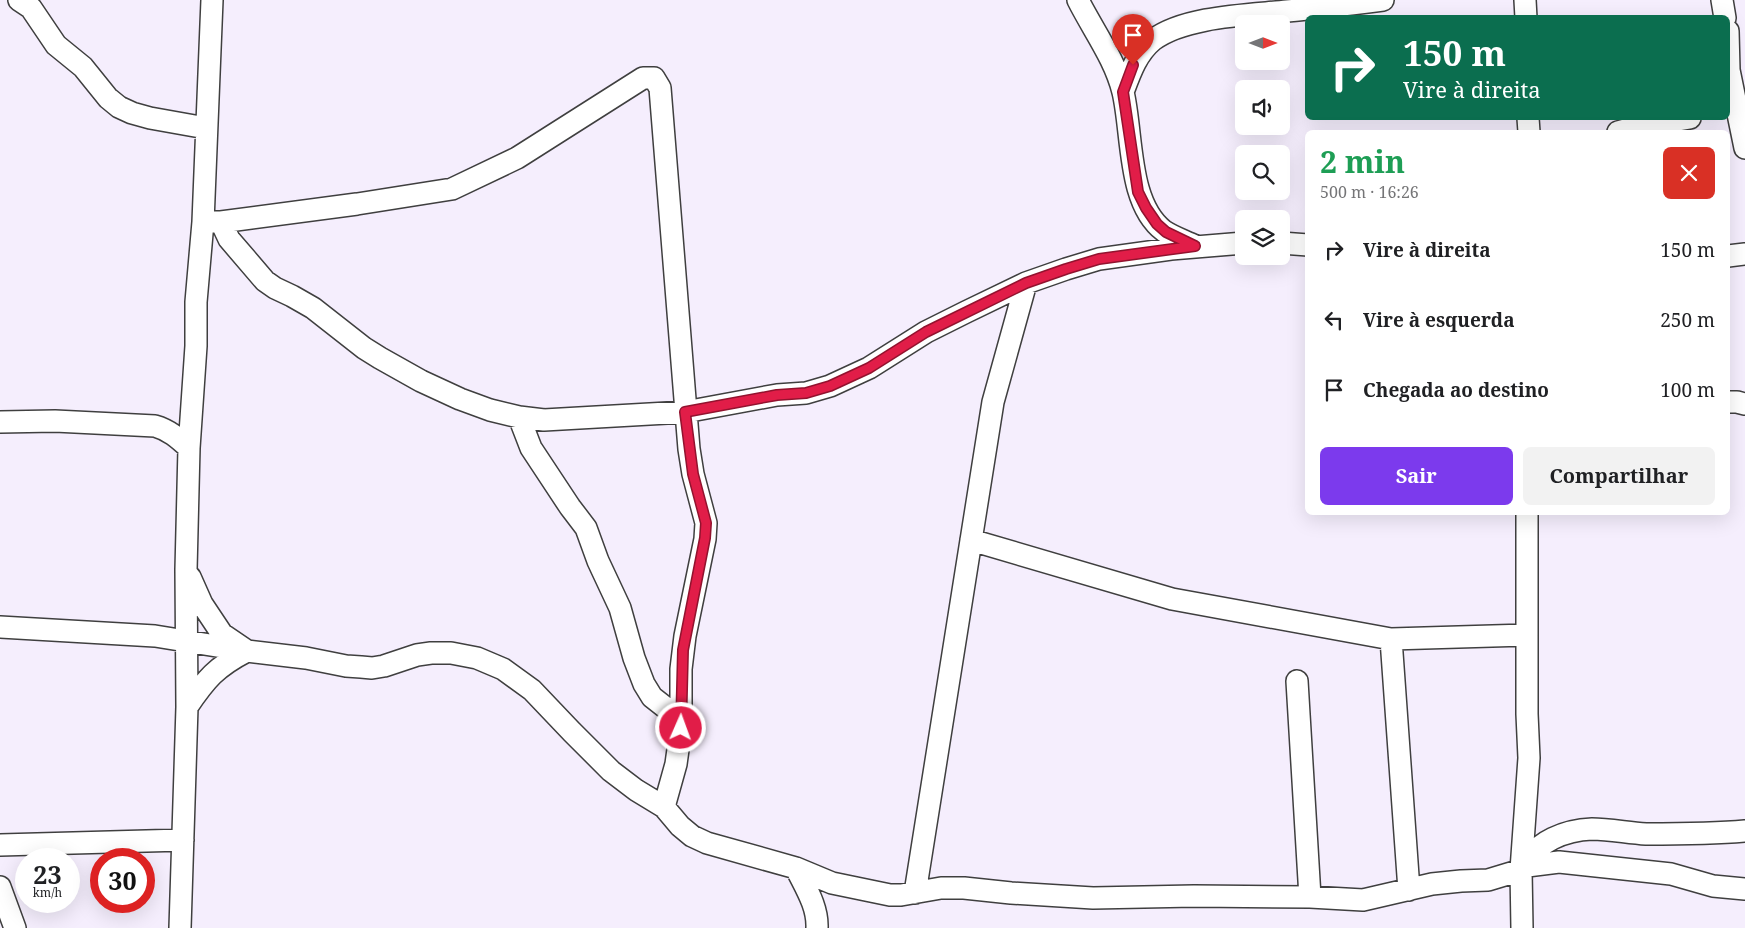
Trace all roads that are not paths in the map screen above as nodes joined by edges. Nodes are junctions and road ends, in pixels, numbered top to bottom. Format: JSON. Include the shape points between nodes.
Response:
{"nodes":[{"id":1,"x":18,"y":0,"type":"edge"},
{"id":2,"x":212,"y":0,"type":"edge"},
{"id":3,"x":1078,"y":0,"type":"edge"},
{"id":4,"x":1382,"y":0,"type":"edge"},
{"id":5,"x":1722,"y":0,"type":"edge"},
{"id":6,"x":1724,"y":15,"type":"edge"},
{"id":7,"x":1730,"y":76,"type":"edge"},
{"id":8,"x":1123,"y":92,"type":"junction"},
{"id":9,"x":1736,"y":111,"type":"edge"},
{"id":10,"x":1678,"y":120,"type":"edge"},
{"id":11,"x":206,"y":128,"type":"junction"},
{"id":12,"x":1626,"y":130,"type":"edge"},
{"id":13,"x":1745,"y":148,"type":"edge"},
{"id":14,"x":212,"y":222,"type":"junction"},
{"id":15,"x":1235,"y":244,"type":"edge"},
{"id":16,"x":1290,"y":244,"type":"edge"},
{"id":17,"x":1305,"y":245,"type":"edge"},
{"id":18,"x":1195,"y":246,"type":"junction"},
{"id":19,"x":1745,"y":254,"type":"edge"},
{"id":20,"x":1730,"y":256,"type":"edge"},
{"id":21,"x":1026,"y":283,"type":"junction"},
{"id":22,"x":1730,"y":402,"type":"edge"},
{"id":23,"x":1745,"y":404,"type":"edge"},
{"id":24,"x":685,"y":412,"type":"junction"},
{"id":25,"x":520,"y":417,"type":"junction"},
{"id":26,"x":0,"y":422,"type":"edge"},
{"id":27,"x":190,"y":448,"type":"junction"},
{"id":28,"x":1528,"y":515,"type":"edge"},
{"id":29,"x":971,"y":540,"type":"junction"},
{"id":30,"x":186,"y":570,"type":"junction"},
{"id":31,"x":0,"y":627,"type":"edge"},
{"id":32,"x":1528,"y":635,"type":"junction"},
{"id":33,"x":1391,"y":639,"type":"junction"},
{"id":34,"x":186,"y":640,"type":"junction"},
{"id":35,"x":247,"y":651,"type":"junction"},
{"id":36,"x":1297,"y":681,"type":"dead end"},
{"id":37,"x":187,"y":707,"type":"junction"},
{"id":38,"x":681,"y":715,"type":"junction"},
{"id":39,"x":664,"y":807,"type":"junction"},
{"id":40,"x":1745,"y":831,"type":"edge"},
{"id":41,"x":183,"y":840,"type":"junction"},
{"id":42,"x":0,"y":845,"type":"edge"},
{"id":43,"x":796,"y":868,"type":"junction"},
{"id":44,"x":1524,"y":868,"type":"junction"},
{"id":45,"x":1488,"y":880,"type":"junction"},
{"id":46,"x":0,"y":887,"type":"edge"},
{"id":47,"x":1745,"y":889,"type":"edge"},
{"id":48,"x":1409,"y":890,"type":"junction"},
{"id":49,"x":915,"y":893,"type":"junction"},
{"id":50,"x":1310,"y":898,"type":"junction"},
{"id":51,"x":1522,"y":905,"type":"junction"},
{"id":52,"x":15,"y":928,"type":"edge"},
{"id":53,"x":180,"y":928,"type":"edge"},
{"id":54,"x":816,"y":928,"type":"edge"},
{"id":55,"x":1522,"y":928,"type":"edge"}],
"edges":[{"from":1,"to":11,"type":"street","via":[[31,8],[56,45],[83,67],[108,98],[120,107],[150,118]]},
{"from":2,"to":11,"type":"street"},
{"from":3,"to":8,"type":"street","via":[[1110,58]]},
{"from":4,"to":8,"type":"street","via":[[1215,18],[1176,29],[1147,46],[1133,65]]},
{"from":5,"to":6,"type":"street"},
{"from":7,"to":9,"type":"street"},
{"from":8,"to":18,"type":"street","via":[[1138,192],[1157,224]]},
{"from":9,"to":13,"type":"street"},
{"from":10,"to":12,"type":"street"},
{"from":11,"to":14,"type":"street"},
{"from":14,"to":24,"type":"street","via":[[452,189],[517,158],[643,78],[654,78],[660,88]]},
{"from":14,"to":25,"type":"street","via":[[265,281],[313,308],[364,348],[420,381],[460,399]]},
{"from":14,"to":27,"type":"street","via":[[196,302]]},
{"from":15,"to":18,"type":"street"},
{"from":16,"to":17,"type":"street"},
{"from":18,"to":21,"type":"street","via":[[1099,259]]},
{"from":19,"to":20,"type":"street"},
{"from":21,"to":24,"type":"street","via":[[934,328],[869,368],[830,386],[806,393],[777,395]]},
{"from":21,"to":29,"type":"street","via":[[994,402]]},
{"from":22,"to":23,"type":"street"},
{"from":24,"to":25,"type":"street","via":[[544,420]]},
{"from":24,"to":38,"type":"street","via":[[693,474],[706,523],[683,650]]},
{"from":25,"to":38,"type":"street","via":[[531,448],[586,528],[620,608],[628,642],[644,684],[652,697]]},
{"from":26,"to":27,"type":"street","via":[[155,426],[165,429]]},
{"from":27,"to":30,"type":"street"},
{"from":28,"to":32,"type":"street"},
{"from":29,"to":33,"type":"street","via":[[1172,599]]},
{"from":29,"to":49,"type":"street"},
{"from":30,"to":34,"type":"street"},
{"from":30,"to":35,"type":"street","via":[[202,604],[222,634]]},
{"from":31,"to":34,"type":"street","via":[[124,633]]},
{"from":32,"to":33,"type":"street"},
{"from":32,"to":44,"type":"street","via":[[1529,758]]},
{"from":33,"to":48,"type":"street"},
{"from":34,"to":35,"type":"street"},
{"from":34,"to":37,"type":"street"},
{"from":35,"to":37,"type":"street","via":[[210,675]]},
{"from":35,"to":39,"type":"street","via":[[372,668],[431,653],[477,658],[503,669],[532,690],[611,771]]},
{"from":36,"to":50,"type":"street"},
{"from":37,"to":41,"type":"street"},
{"from":38,"to":39,"type":"street","via":[[676,764]]},
{"from":39,"to":43,"type":"street","via":[[680,826],[707,843]]},
{"from":40,"to":44,"type":"street","via":[[1644,834],[1591,829],[1564,834],[1539,846]]},
{"from":41,"to":42,"type":"street"},
{"from":41,"to":53,"type":"street"},
{"from":43,"to":49,"type":"street","via":[[832,882],[890,895]]},
{"from":43,"to":54,"type":"street","via":[[815,908]]},
{"from":44,"to":45,"type":"street"},
{"from":44,"to":47,"type":"street","via":[[1559,862],[1671,874],[1713,886]]},
{"from":44,"to":51,"type":"street"},
{"from":45,"to":48,"type":"street","via":[[1432,884]]},
{"from":45,"to":51,"type":"street"},
{"from":46,"to":52,"type":"street"},
{"from":48,"to":50,"type":"street","via":[[1363,900]]},
{"from":49,"to":50,"type":"street","via":[[964,888],[1093,898]]},
{"from":51,"to":55,"type":"street"}]}
